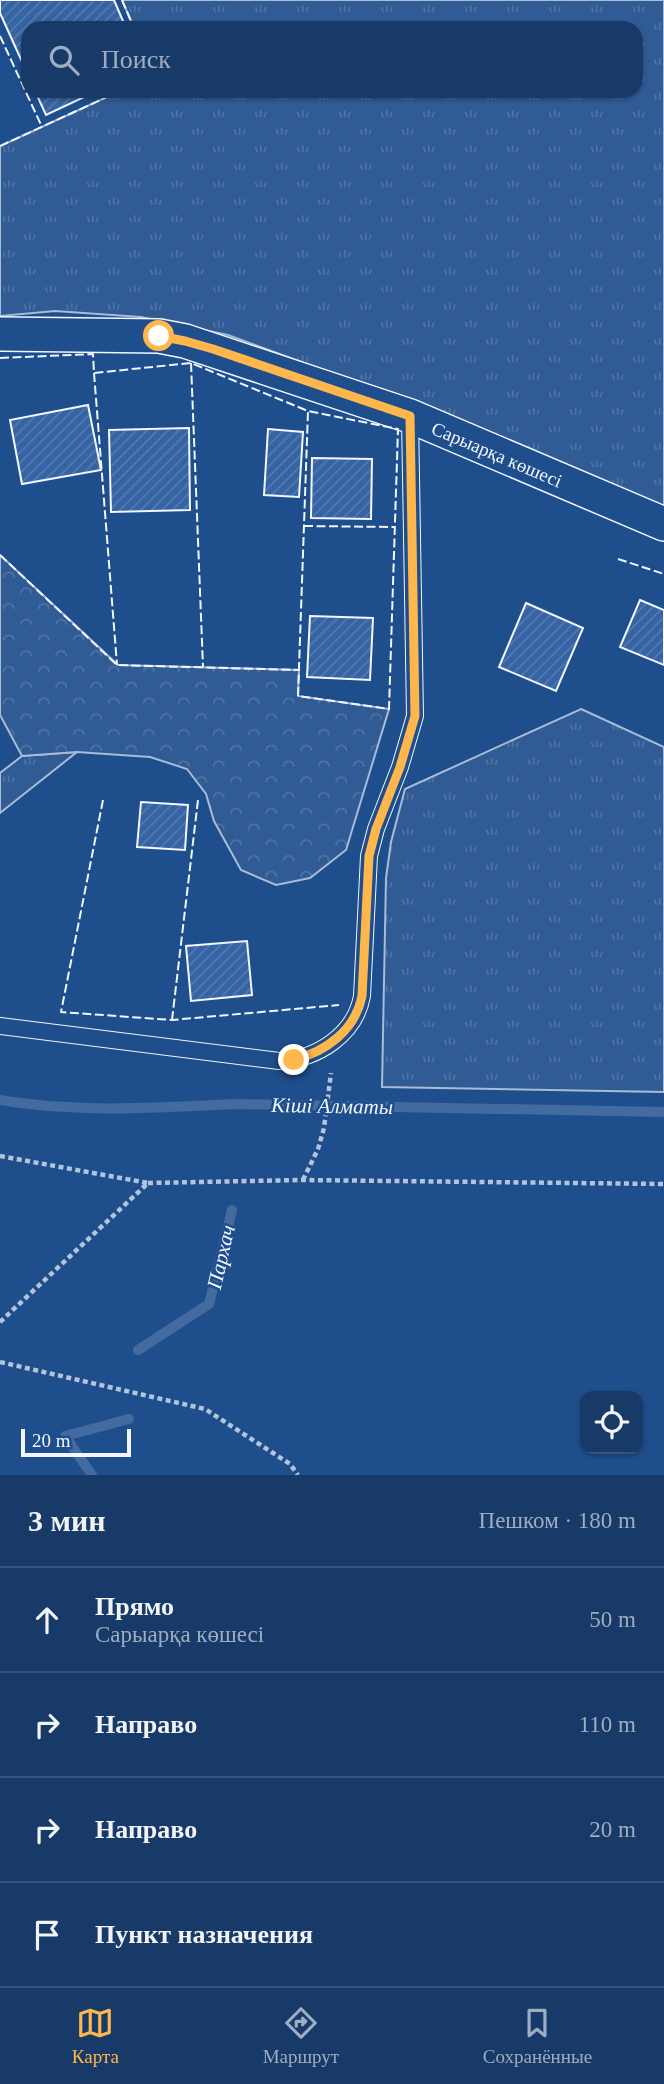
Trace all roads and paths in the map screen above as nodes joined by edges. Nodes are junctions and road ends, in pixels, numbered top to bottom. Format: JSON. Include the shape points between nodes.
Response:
{"nodes":[{"id":1,"x":0,"y":334,"type":"edge"},
{"id":2,"x":410,"y":416,"type":"junction"},
{"id":3,"x":664,"y":524,"type":"edge"},
{"id":4,"x":0,"y":1026,"type":"edge"},
{"id":5,"x":332,"y":1062,"type":"dead end"},
{"id":6,"x":0,"y":1156,"type":"edge"},
{"id":7,"x":303,"y":1180,"type":"junction"},
{"id":8,"x":148,"y":1183,"type":"junction"},
{"id":9,"x":664,"y":1184,"type":"edge"},
{"id":10,"x":0,"y":1322,"type":"edge"},
{"id":11,"x":0,"y":1362,"type":"edge"},
{"id":12,"x":298,"y":1475,"type":"edge"}],
"edges":[{"from":1,"to":2,"type":"street","name":"Сарыарқа көшесі","via":[[159,336],[185,341]]},
{"from":2,"to":3,"type":"street","name":"Сарыарқа көшесі"},
{"from":2,"to":4,"type":"lane","via":[[415,716],[369,856],[359,1012],[321,1051],[279,1061]]},
{"from":5,"to":7,"type":"path","via":[[324,1128]]},
{"from":6,"to":8,"type":"path"},
{"from":7,"to":8,"type":"path"},
{"from":7,"to":9,"type":"path"},
{"from":8,"to":10,"type":"path"},
{"from":11,"to":12,"type":"path","via":[[205,1409],[290,1464]]}]}
